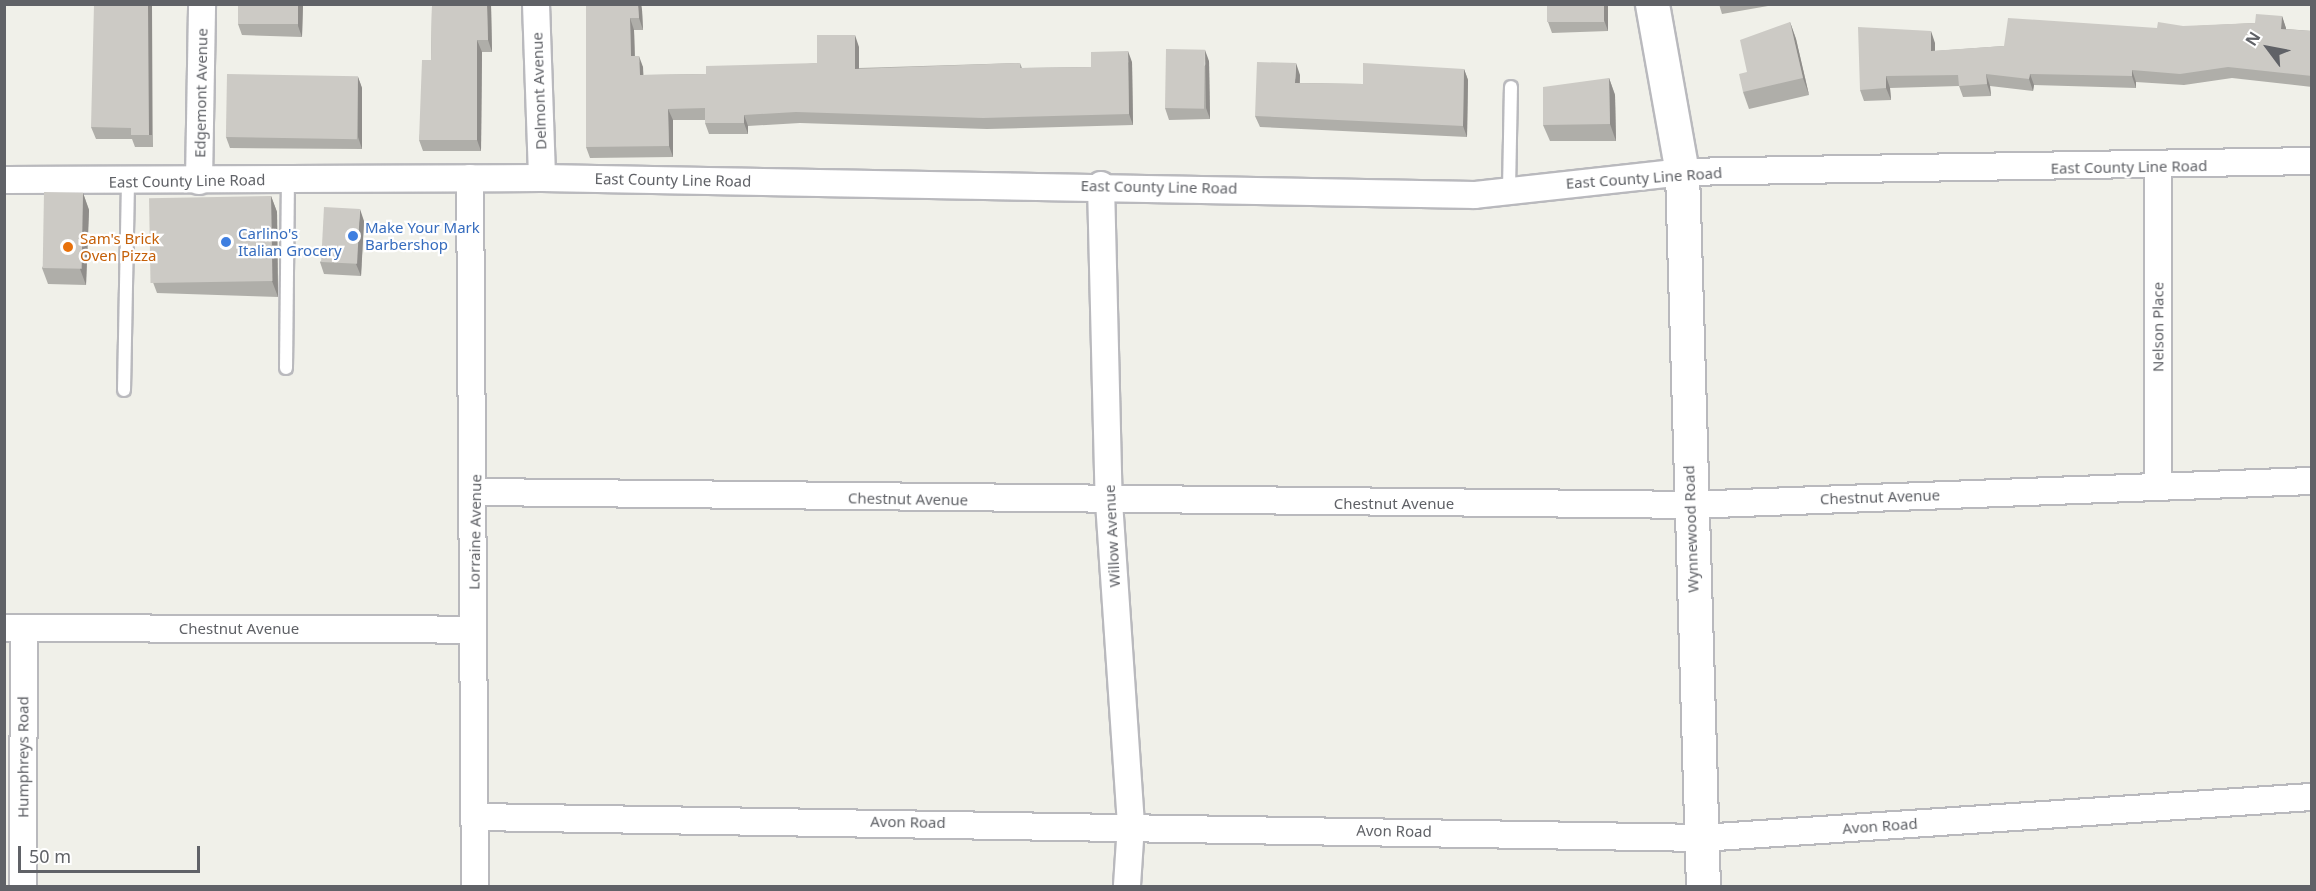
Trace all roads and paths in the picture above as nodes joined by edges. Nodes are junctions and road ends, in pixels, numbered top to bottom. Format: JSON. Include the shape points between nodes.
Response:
{"nodes":[{"id":1,"x":202,"y":4,"type":"edge"},
{"id":2,"x":536,"y":4,"type":"edge"},
{"id":3,"x":1652,"y":4,"type":"edge"},
{"id":4,"x":1511,"y":87,"type":"dead end"},
{"id":5,"x":2312,"y":161,"type":"edge"},
{"id":6,"x":2158,"y":167,"type":"junction"},
{"id":7,"x":1682,"y":172,"type":"junction"},
{"id":8,"x":470,"y":178,"type":"junction"},
{"id":9,"x":542,"y":178,"type":"junction"},
{"id":10,"x":4,"y":180,"type":"edge"},
{"id":11,"x":288,"y":180,"type":"junction"},
{"id":12,"x":200,"y":181,"type":"junction"},
{"id":13,"x":128,"y":183,"type":"junction"},
{"id":14,"x":1101,"y":185,"type":"junction"},
{"id":15,"x":1509,"y":190,"type":"junction"},
{"id":16,"x":286,"y":368,"type":"dead end"},
{"id":17,"x":124,"y":390,"type":"dead end"},
{"id":18,"x":2312,"y":481,"type":"edge"},
{"id":19,"x":2158,"y":486,"type":"junction"},
{"id":20,"x":477,"y":492,"type":"junction"},
{"id":21,"x":1109,"y":502,"type":"junction"},
{"id":22,"x":1689,"y":505,"type":"junction"},
{"id":23,"x":14,"y":628,"type":"edge"},
{"id":24,"x":473,"y":630,"type":"junction"},
{"id":25,"x":2312,"y":796,"type":"edge"},
{"id":26,"x":476,"y":817,"type":"junction"},
{"id":27,"x":1131,"y":825,"type":"junction"},
{"id":28,"x":1702,"y":838,"type":"junction"},
{"id":29,"x":23,"y":886,"type":"edge"},
{"id":30,"x":475,"y":886,"type":"edge"},
{"id":31,"x":1127,"y":886,"type":"edge"},
{"id":32,"x":1703,"y":886,"type":"edge"}],
"edges":[{"from":1,"to":12,"type":"street","name":"Edgemont Avenue"},
{"from":2,"to":9,"type":"street","name":"Delmont Avenue"},
{"from":3,"to":7,"type":"main road","name":"Wynnewood Road"},
{"from":4,"to":15,"type":"lane"},
{"from":5,"to":6,"type":"street","name":"East County Line Road"},
{"from":6,"to":7,"type":"street","name":"East County Line Road"},
{"from":6,"to":19,"type":"street","name":"Nelson Place"},
{"from":7,"to":15,"type":"street","name":"East County Line Road"},
{"from":7,"to":22,"type":"main road","name":"Wynnewood Road"},
{"from":8,"to":9,"type":"street","name":"East County Line Road"},
{"from":8,"to":11,"type":"street","name":"East County Line Road"},
{"from":8,"to":20,"type":"street","name":"Lorraine Avenue"},
{"from":9,"to":14,"type":"street","name":"East County Line Road"},
{"from":10,"to":13,"type":"street","name":"East County Line Road"},
{"from":11,"to":12,"type":"street","name":"East County Line Road"},
{"from":11,"to":16,"type":"lane"},
{"from":12,"to":13,"type":"street","name":"East County Line Road"},
{"from":13,"to":17,"type":"lane"},
{"from":14,"to":15,"type":"street","name":"East County Line Road","via":[[1475,195]]},
{"from":14,"to":21,"type":"street","name":"Willow Avenue"},
{"from":18,"to":19,"type":"street","name":"Chestnut Avenue"},
{"from":19,"to":22,"type":"street","name":"Chestnut Avenue"},
{"from":20,"to":21,"type":"street","name":"Chestnut Avenue"},
{"from":20,"to":24,"type":"street","name":"Lorraine Avenue"},
{"from":21,"to":22,"type":"street","name":"Chestnut Avenue"},
{"from":21,"to":27,"type":"street","name":"Willow Avenue"},
{"from":22,"to":28,"type":"main road","name":"Wynnewood Road"},
{"from":23,"to":24,"type":"street","name":"Chestnut Avenue"},
{"from":23,"to":29,"type":"street","name":"Humphreys Road"},
{"from":24,"to":26,"type":"street","name":"Lorraine Avenue"},
{"from":25,"to":28,"type":"street","name":"Avon Road"},
{"from":26,"to":27,"type":"street","name":"Avon Road"},
{"from":26,"to":30,"type":"street","name":"Lorraine Avenue"},
{"from":27,"to":28,"type":"street","name":"Avon Road"},
{"from":27,"to":31,"type":"street","name":"Willow Avenue"},
{"from":28,"to":32,"type":"main road","name":"Wynnewood Road"}]}
